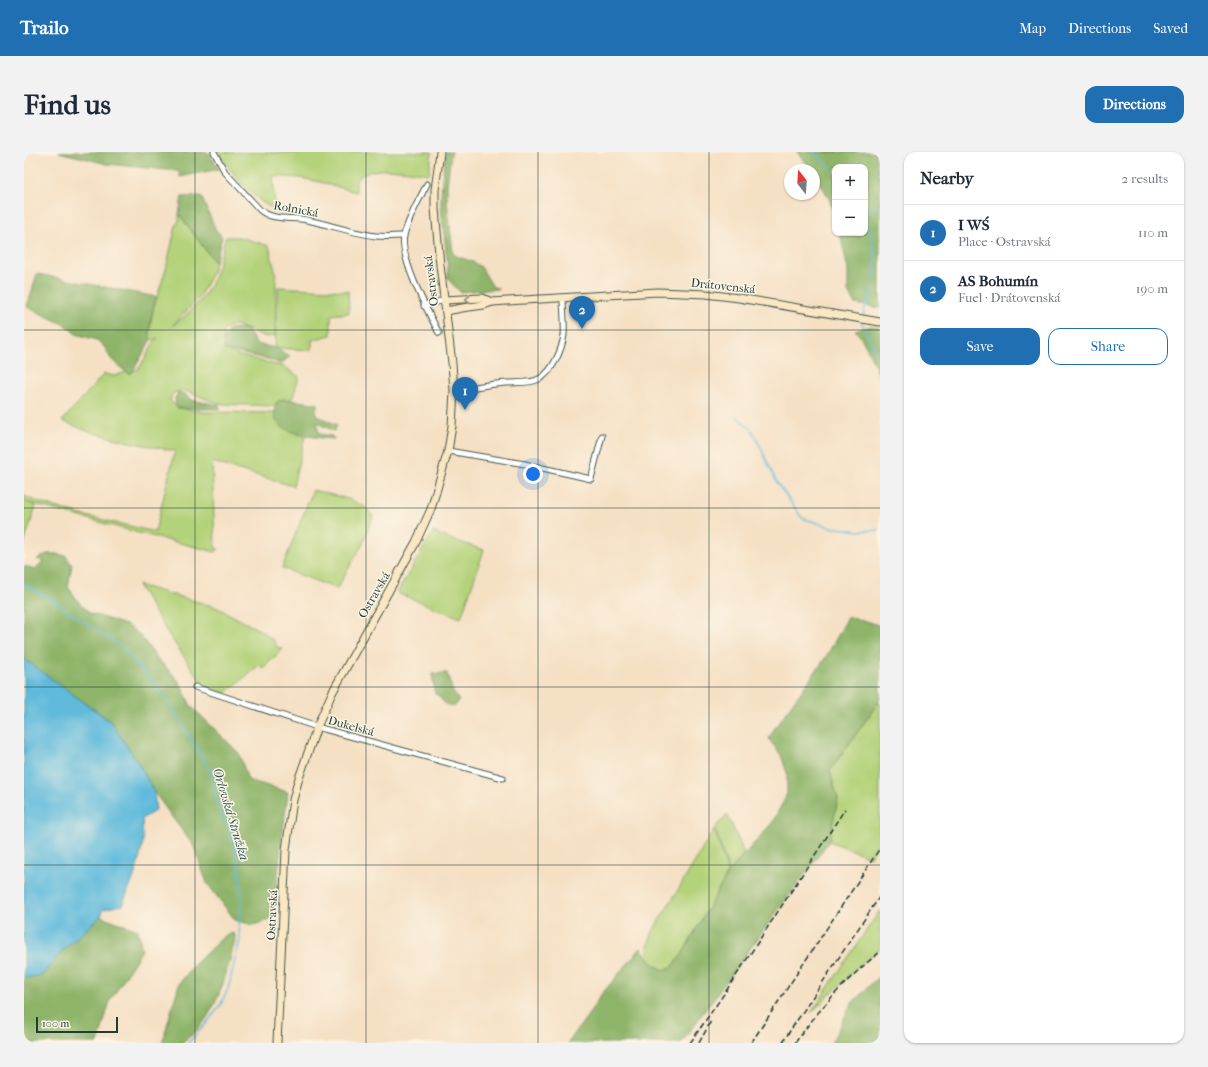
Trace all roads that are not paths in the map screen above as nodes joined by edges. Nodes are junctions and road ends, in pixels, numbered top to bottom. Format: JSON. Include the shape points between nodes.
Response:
{"nodes":[{"id":1,"x":214,"y":152,"type":"edge"},
{"id":2,"x":440,"y":152,"type":"edge"},
{"id":3,"x":427,"y":184,"type":"dead end"},
{"id":4,"x":404,"y":236,"type":"junction"},
{"id":5,"x":562,"y":298,"type":"junction"},
{"id":6,"x":444,"y":300,"type":"junction"},
{"id":7,"x":492,"y":302,"type":"junction"},
{"id":8,"x":424,"y":306,"type":"junction"},
{"id":9,"x":446,"y":311,"type":"junction"},
{"id":10,"x":880,"y":322,"type":"edge"},
{"id":11,"x":439,"y":333,"type":"dead end"},
{"id":12,"x":454,"y":391,"type":"junction"},
{"id":13,"x":602,"y":436,"type":"dead end"},
{"id":14,"x":448,"y":450,"type":"junction"},
{"id":15,"x":194,"y":687,"type":"dead end"},
{"id":16,"x":317,"y":727,"type":"junction"},
{"id":17,"x":503,"y":778,"type":"dead end"},
{"id":18,"x":277,"y":1043,"type":"edge"}],
"edges":[{"from":1,"to":4,"type":"street","name":"Rolnická","via":[[225,172],[265,214],[306,220],[376,236]]},
{"from":2,"to":6,"type":"main road","name":"Ostravská","via":[[435,209]]},
{"from":3,"to":4,"type":"street","name":"Ostravská"},
{"from":4,"to":8,"type":"street","name":"Ostravská","via":[[407,260]]},
{"from":5,"to":7,"type":"main road","name":"Drátovenská"},
{"from":5,"to":10,"type":"main road","name":"Drátovenská","via":[[658,292],[706,294],[769,302]]},
{"from":5,"to":12,"type":"street","via":[[562,344],[550,369],[543,377],[535,381]]},
{"from":7,"to":6,"type":"main road","name":"Drátovenská","one_way":true,"via":[[482,298]]},
{"from":6,"to":8,"type":"street"},
{"from":6,"to":9,"type":"main road","name":"Ostravská"},
{"from":7,"to":9,"type":"main road","name":"Drátovenská"},
{"from":8,"to":11,"type":"street","name":"Ostravská"},
{"from":9,"to":12,"type":"main road","name":"Ostravská"},
{"from":12,"to":14,"type":"main road","name":"Ostravská"},
{"from":13,"to":14,"type":"street","via":[[592,479]]},
{"from":14,"to":16,"type":"main road","name":"Ostravská","via":[[431,509],[416,542],[337,684]]},
{"from":15,"to":16,"type":"street","name":"Dukelská"},
{"from":16,"to":17,"type":"street","name":"Dukelská"},
{"from":16,"to":18,"type":"main road","name":"Ostravská","via":[[295,794],[288,836]]}]}
